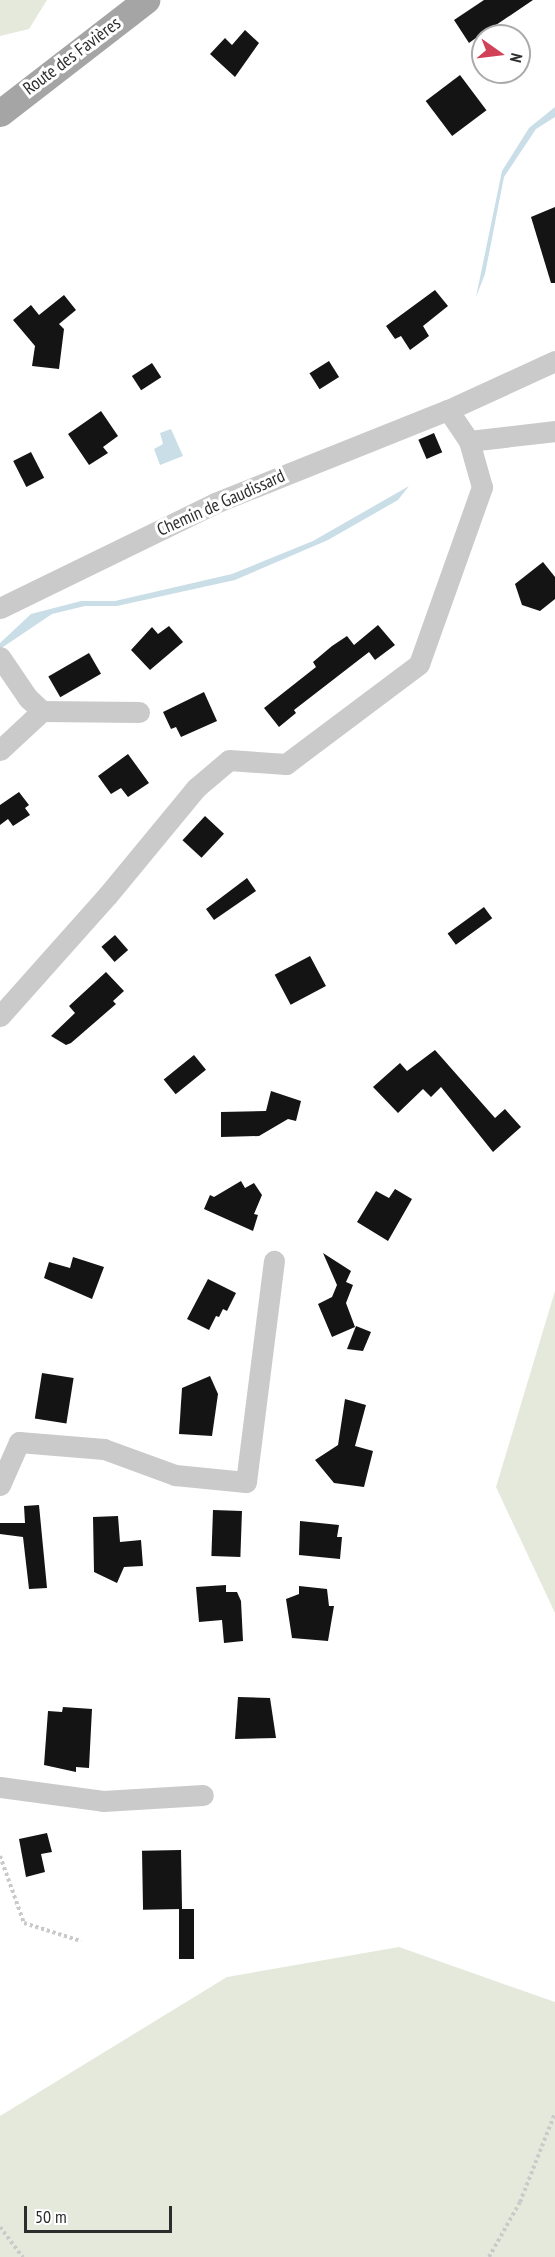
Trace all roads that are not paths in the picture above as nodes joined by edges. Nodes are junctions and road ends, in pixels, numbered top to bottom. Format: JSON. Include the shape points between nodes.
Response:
{"nodes":[{"id":1,"x":146,"y":0,"type":"edge"},
{"id":2,"x":0,"y":113,"type":"edge"},
{"id":3,"x":555,"y":361,"type":"edge"},
{"id":4,"x":448,"y":411,"type":"junction"},
{"id":5,"x":555,"y":431,"type":"edge"},
{"id":6,"x":469,"y":441,"type":"junction"},
{"id":7,"x":0,"y":608,"type":"edge"},
{"id":8,"x":0,"y":657,"type":"edge"},
{"id":9,"x":42,"y":711,"type":"junction"},
{"id":10,"x":139,"y":712,"type":"dead end"},
{"id":11,"x":0,"y":750,"type":"edge"},
{"id":12,"x":0,"y":1016,"type":"edge"},
{"id":13,"x":273,"y":1261,"type":"dead end"},
{"id":14,"x":0,"y":1485,"type":"edge"},
{"id":15,"x":0,"y":1787,"type":"edge"},
{"id":16,"x":203,"y":1795,"type":"dead end"}],
"edges":[{"from":1,"to":2,"type":"main road","name":"Route des Favières"},
{"from":3,"to":4,"type":"street","name":"Chemin de Gaudissard"},
{"from":4,"to":6,"type":"street"},
{"from":4,"to":7,"type":"street","name":"Chemin de Gaudissard","via":[[215,503]]},
{"from":5,"to":6,"type":"street"},
{"from":6,"to":12,"type":"street","via":[[482,487],[419,664],[286,764],[229,760],[196,788],[107,897]]},
{"from":8,"to":9,"type":"street","via":[[28,698]]},
{"from":9,"to":10,"type":"street"},
{"from":9,"to":11,"type":"street"},
{"from":13,"to":14,"type":"street","via":[[246,1482],[175,1475],[104,1449],[19,1442]]},
{"from":15,"to":16,"type":"street","via":[[103,1801]]}]}
